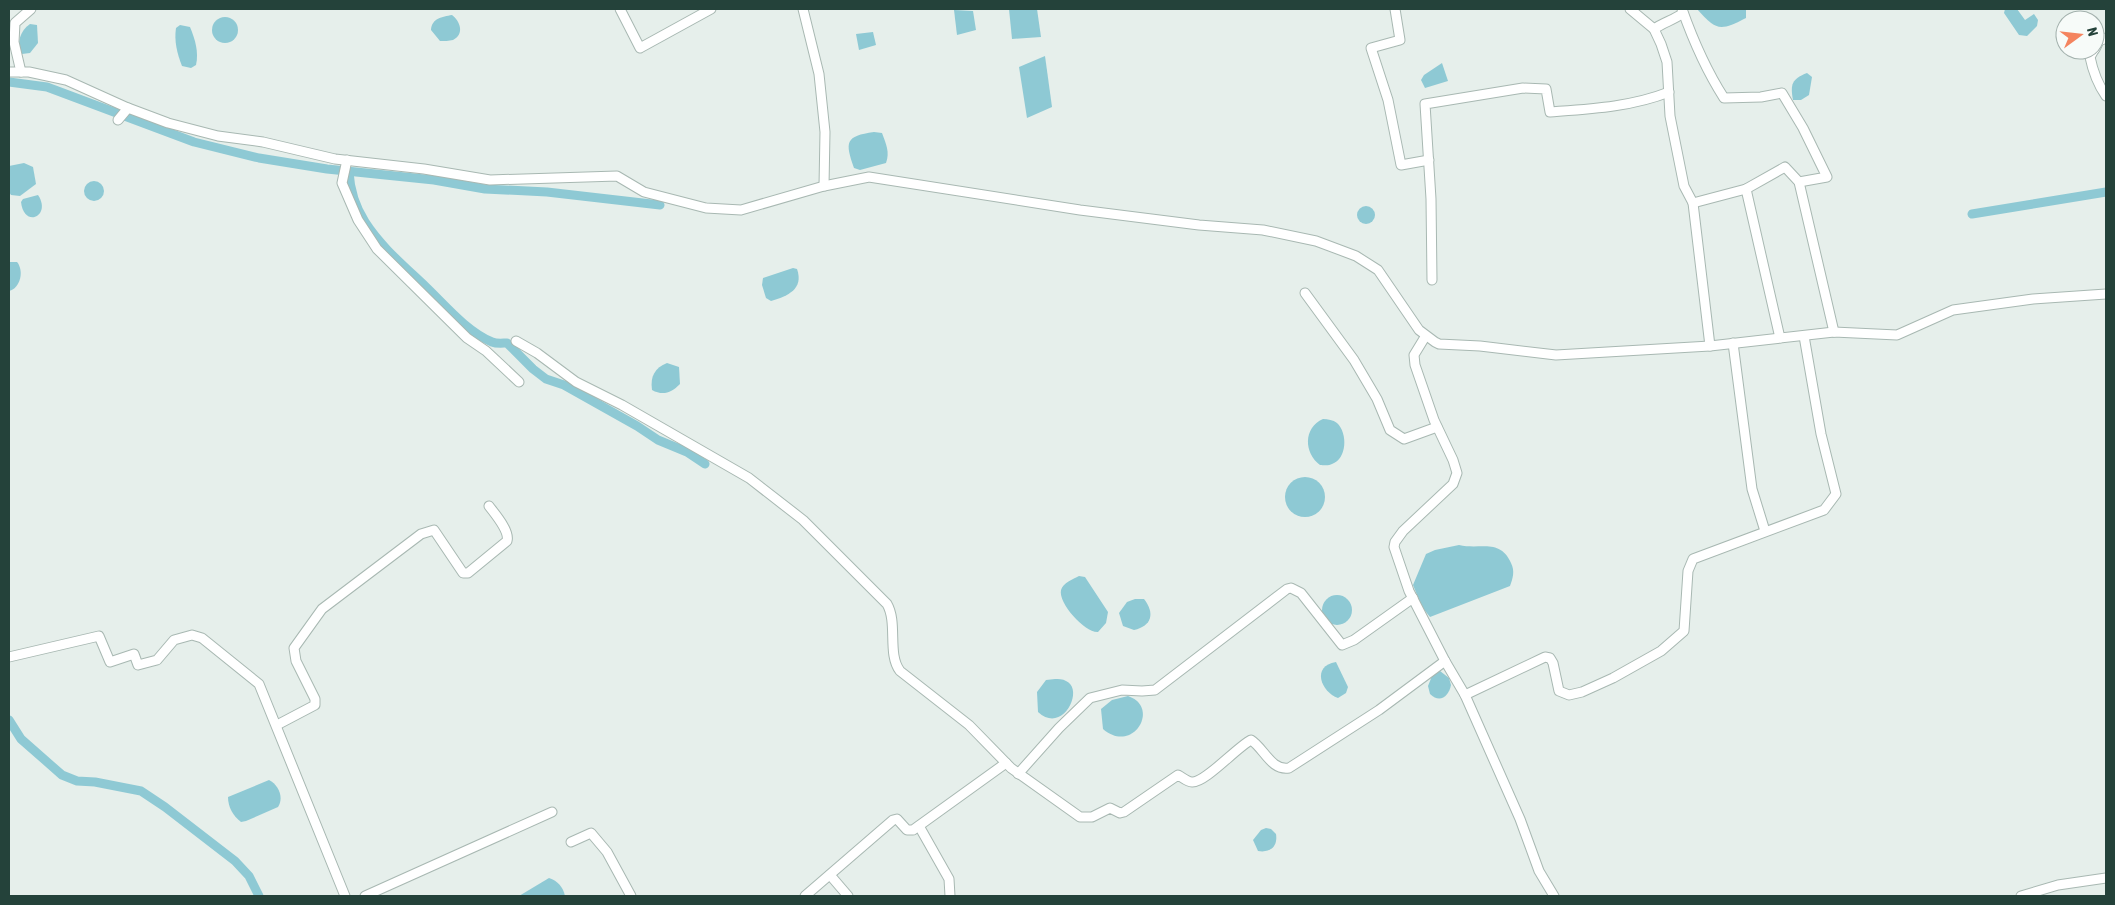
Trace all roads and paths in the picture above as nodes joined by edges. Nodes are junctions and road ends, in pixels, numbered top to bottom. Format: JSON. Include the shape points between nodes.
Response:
{"nodes":[{"id":1,"x":31,"y":9,"type":"edge"},
{"id":2,"x":620,"y":9,"type":"edge"},
{"id":3,"x":711,"y":9,"type":"edge"},
{"id":4,"x":803,"y":9,"type":"edge"},
{"id":5,"x":1395,"y":9,"type":"edge"},
{"id":6,"x":1630,"y":9,"type":"edge"},
{"id":7,"x":1683,"y":11,"type":"edge"},
{"id":8,"x":1654,"y":29,"type":"junction"},
{"id":9,"x":2091,"y":60,"type":"edge"},
{"id":10,"x":9,"y":72,"type":"edge"},
{"id":11,"x":21,"y":72,"type":"junction"},
{"id":12,"x":1668,"y":92,"type":"junction"},
{"id":13,"x":2106,"y":96,"type":"edge"},
{"id":14,"x":128,"y":108,"type":"junction"},
{"id":15,"x":118,"y":120,"type":"dead end"},
{"id":16,"x":347,"y":160,"type":"junction"},
{"id":17,"x":1429,"y":160,"type":"junction"},
{"id":18,"x":1799,"y":182,"type":"junction"},
{"id":19,"x":824,"y":186,"type":"junction"},
{"id":20,"x":1746,"y":189,"type":"junction"},
{"id":21,"x":1693,"y":203,"type":"junction"},
{"id":22,"x":1432,"y":280,"type":"dead end"},
{"id":23,"x":1305,"y":293,"type":"dead end"},
{"id":24,"x":2106,"y":294,"type":"edge"},
{"id":25,"x":1834,"y":332,"type":"junction"},
{"id":26,"x":1804,"y":336,"type":"junction"},
{"id":27,"x":1780,"y":338,"type":"junction"},
{"id":28,"x":1423,"y":340,"type":"junction"},
{"id":29,"x":516,"y":341,"type":"dead end"},
{"id":30,"x":1733,"y":343,"type":"junction"},
{"id":31,"x":1710,"y":346,"type":"junction"},
{"id":32,"x":519,"y":382,"type":"dead end"},
{"id":33,"x":1437,"y":427,"type":"junction"},
{"id":34,"x":489,"y":506,"type":"dead end"},
{"id":35,"x":1765,"y":531,"type":"junction"},
{"id":36,"x":1413,"y":598,"type":"junction"},
{"id":37,"x":9,"y":657,"type":"edge"},
{"id":38,"x":1445,"y":661,"type":"junction"},
{"id":39,"x":1465,"y":695,"type":"junction"},
{"id":40,"x":276,"y":725,"type":"junction"},
{"id":41,"x":1006,"y":763,"type":"junction"},
{"id":42,"x":1018,"y":774,"type":"junction"},
{"id":43,"x":552,"y":812,"type":"dead end"},
{"id":44,"x":919,"y":826,"type":"junction"},
{"id":45,"x":571,"y":842,"type":"dead end"},
{"id":46,"x":830,"y":875,"type":"junction"},
{"id":47,"x":2106,"y":878,"type":"edge"},
{"id":48,"x":345,"y":896,"type":"edge"},
{"id":49,"x":365,"y":896,"type":"edge"},
{"id":50,"x":631,"y":896,"type":"edge"},
{"id":51,"x":805,"y":896,"type":"edge"},
{"id":52,"x":848,"y":896,"type":"edge"},
{"id":53,"x":950,"y":896,"type":"edge"},
{"id":54,"x":1554,"y":896,"type":"edge"},
{"id":55,"x":2021,"y":896,"type":"edge"}],
"edges":[{"from":1,"to":11,"type":"street","via":[[15,22],[14,42]]},
{"from":2,"to":3,"type":"street","via":[[640,48]]},
{"from":4,"to":19,"type":"street","via":[[819,74],[825,132]]},
{"from":5,"to":17,"type":"street","via":[[1400,40],[1372,48],[1388,100],[1401,165]]},
{"from":6,"to":8,"type":"street"},
{"from":7,"to":8,"type":"street","via":[[1674,20]]},
{"from":7,"to":18,"type":"street","via":[[1712,80],[1724,98],[1782,94],[1827,177]]},
{"from":8,"to":12,"type":"street","via":[[1667,62]]},
{"from":9,"to":13,"type":"street"},
{"from":10,"to":11,"type":"street"},
{"from":11,"to":14,"type":"street","via":[[66,80]]},
{"from":12,"to":17,"type":"street","via":[[1609,108],[1550,112],[1546,89],[1523,88],[1425,104]]},
{"from":12,"to":21,"type":"street","via":[[1684,186]]},
{"from":14,"to":15,"type":"street"},
{"from":14,"to":16,"type":"street","via":[[218,136]]},
{"from":16,"to":19,"type":"street","via":[[490,180],[617,176],[644,192],[706,208],[741,210]]},
{"from":16,"to":32,"type":"street","via":[[342,182],[358,220],[378,249],[466,338],[486,351]]},
{"from":17,"to":22,"type":"street"},
{"from":18,"to":20,"type":"street","via":[[1785,167]]},
{"from":18,"to":25,"type":"street"},
{"from":19,"to":28,"type":"street","via":[[869,177],[1080,210],[1264,230],[1316,241],[1356,256],[1378,270]]},
{"from":20,"to":21,"type":"street"},
{"from":20,"to":27,"type":"street"},
{"from":21,"to":31,"type":"street"},
{"from":23,"to":33,"type":"street","via":[[1354,360],[1390,430],[1404,439]]},
{"from":24,"to":25,"type":"street","via":[[2033,299],[1953,310],[1896,335]]},
{"from":25,"to":26,"type":"street"},
{"from":26,"to":27,"type":"street"},
{"from":26,"to":35,"type":"street","via":[[1821,434],[1836,494],[1824,510]]},
{"from":27,"to":30,"type":"street"},
{"from":28,"to":31,"type":"street","via":[[1556,355]]},
{"from":28,"to":33,"type":"street","via":[[1414,355],[1415,365]]},
{"from":29,"to":41,"type":"street","via":[[538,353],[576,382],[749,478],[803,520],[887,604],[892,616],[895,661],[900,672],[969,725]]},
{"from":30,"to":31,"type":"street"},
{"from":30,"to":35,"type":"street","via":[[1752,489]]},
{"from":33,"to":36,"type":"street","via":[[1457,474],[1453,484],[1425,508],[1395,542],[1399,565]]},
{"from":34,"to":40,"type":"street","via":[[508,538],[468,574],[463,572],[434,530],[430,530],[322,609],[294,648],[296,661],[315,705]]},
{"from":35,"to":39,"type":"street","via":[[1739,544],[1693,559],[1688,571],[1684,631],[1661,651],[1613,678],[1582,692],[1568,694],[1559,691],[1553,663],[1550,658],[1545,658]]},
{"from":36,"to":38,"type":"street"},
{"from":36,"to":42,"type":"street","via":[[1342,645],[1301,593],[1287,589],[1156,690],[1122,690],[1090,698]]},
{"from":37,"to":40,"type":"street","via":[[100,636],[110,662],[134,654],[138,664],[157,660],[174,640],[195,635],[259,684]]},
{"from":38,"to":39,"type":"street"},
{"from":38,"to":42,"type":"street","via":[[1379,710],[1289,768],[1276,765],[1251,740],[1205,777],[1190,782],[1178,775],[1124,812],[1110,808],[1092,817],[1080,817]]},
{"from":39,"to":54,"type":"street","via":[[1520,819],[1539,871]]},
{"from":40,"to":48,"type":"street"},
{"from":41,"to":42,"type":"street"},
{"from":41,"to":44,"type":"street"},
{"from":43,"to":49,"type":"street"},
{"from":44,"to":46,"type":"street","via":[[907,830],[898,819],[894,819]]},
{"from":44,"to":53,"type":"street","via":[[949,879]]},
{"from":45,"to":50,"type":"street","via":[[591,833],[607,852]]},
{"from":46,"to":51,"type":"street"},
{"from":46,"to":52,"type":"street"},
{"from":47,"to":55,"type":"street","via":[[2058,885]]}]}
